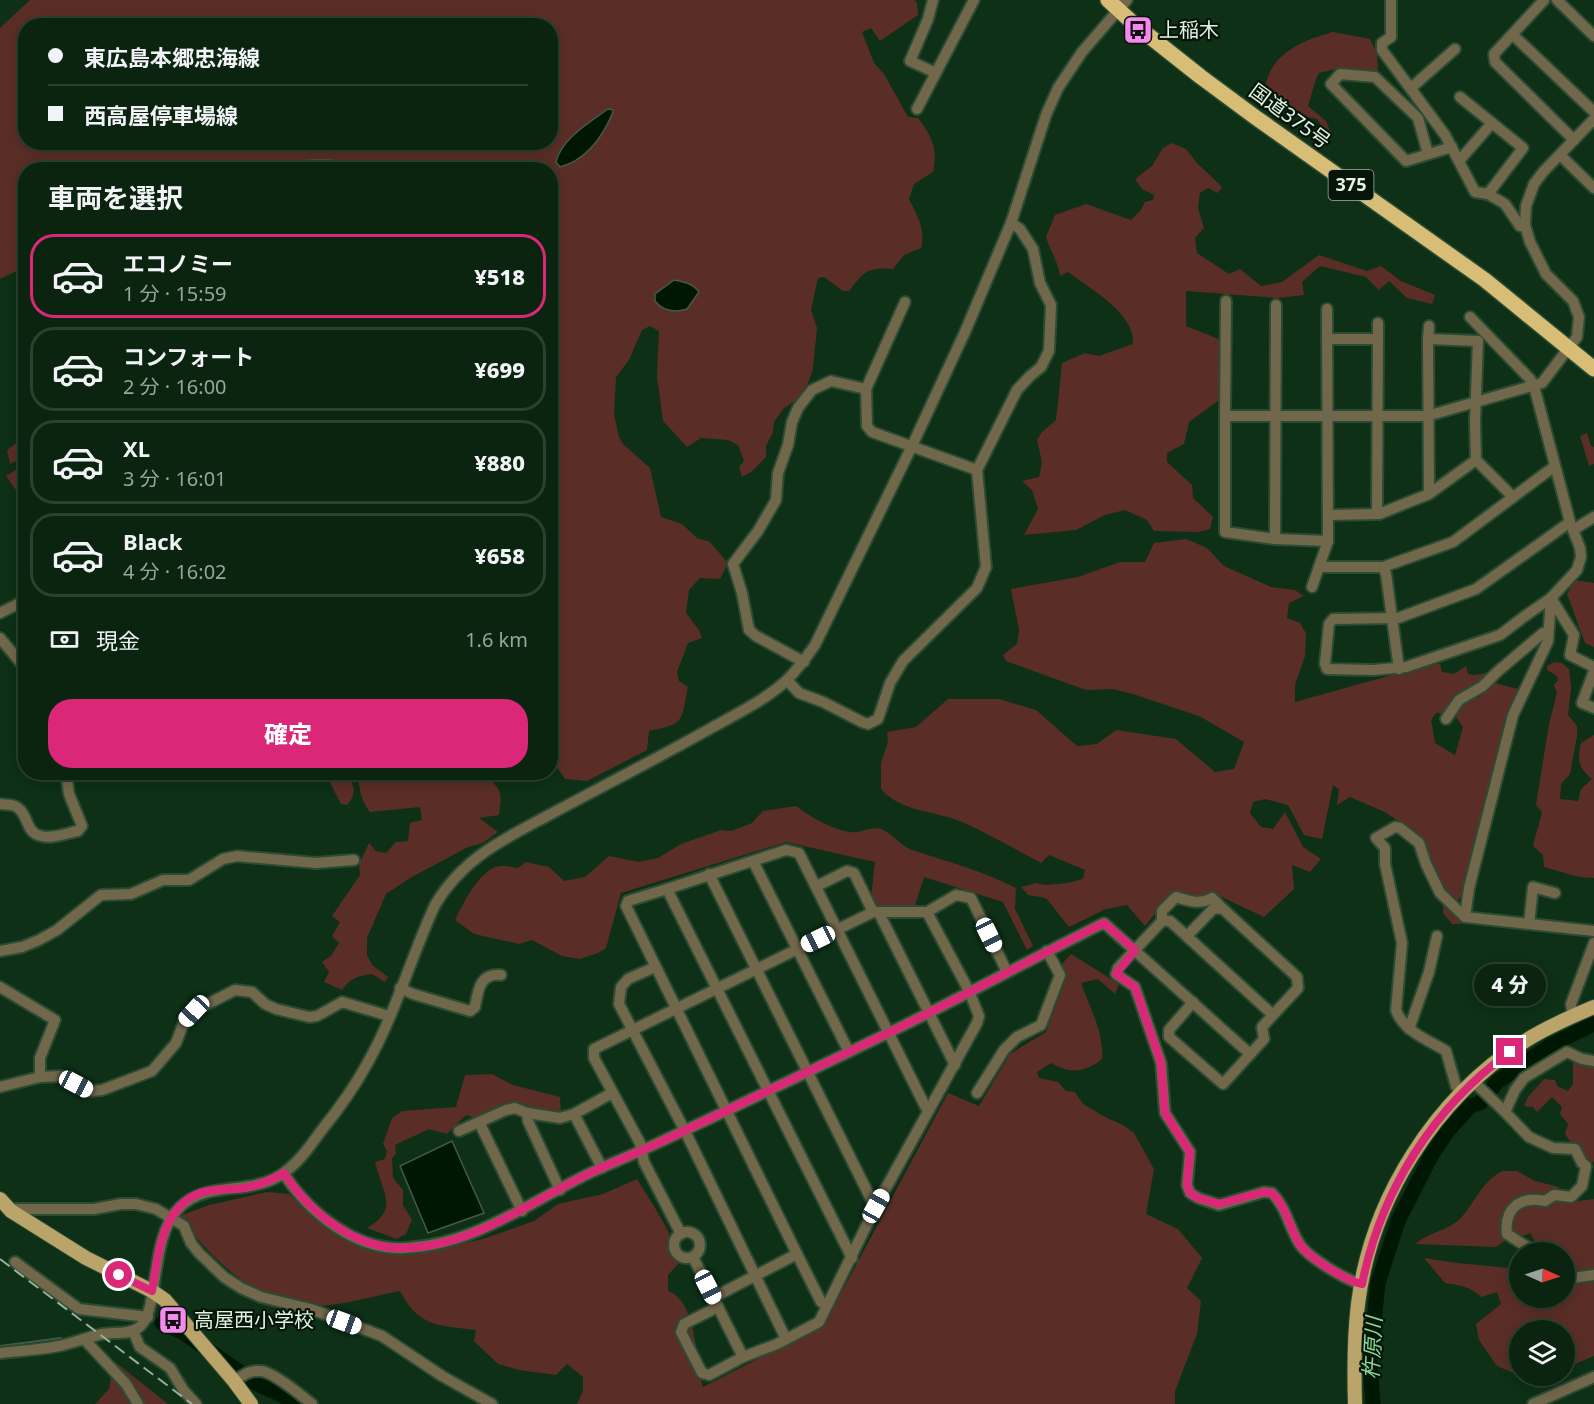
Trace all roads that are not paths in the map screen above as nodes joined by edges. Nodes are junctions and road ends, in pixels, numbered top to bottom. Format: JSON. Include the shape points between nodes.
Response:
{"nodes":[{"id":1,"x":933,"y":0,"type":"edge"},
{"id":2,"x":974,"y":0,"type":"edge"},
{"id":3,"x":1390,"y":0,"type":"edge"},
{"id":4,"x":1544,"y":0,"type":"edge"},
{"id":5,"x":1557,"y":0,"type":"edge"},
{"id":6,"x":1119,"y":3,"type":"edge"},
{"id":7,"x":1513,"y":34,"type":"junction"},
{"id":8,"x":1594,"y":36,"type":"edge"},
{"id":9,"x":1455,"y":49,"type":"dead end"},
{"id":10,"x":936,"y":73,"type":"junction"},
{"id":11,"x":1411,"y":88,"type":"junction"},
{"id":12,"x":1460,"y":97,"type":"dead end"},
{"id":13,"x":917,"y":109,"type":"dead end"},
{"id":14,"x":1594,"y":112,"type":"edge"},
{"id":15,"x":1594,"y":119,"type":"edge"},
{"id":16,"x":1492,"y":123,"type":"junction"},
{"id":17,"x":1574,"y":140,"type":"junction"},
{"id":18,"x":1452,"y":147,"type":"junction"},
{"id":19,"x":1428,"y":154,"type":"junction"},
{"id":20,"x":1560,"y":155,"type":"junction"},
{"id":21,"x":1458,"y":161,"type":"junction"},
{"id":22,"x":1594,"y":188,"type":"edge"},
{"id":23,"x":1488,"y":194,"type":"junction"},
{"id":24,"x":1011,"y":223,"type":"junction"},
{"id":25,"x":1525,"y":225,"type":"junction"},
{"id":26,"x":1226,"y":301,"type":"dead end"},
{"id":27,"x":905,"y":302,"type":"dead end"},
{"id":28,"x":1276,"y":305,"type":"dead end"},
{"id":29,"x":1327,"y":309,"type":"dead end"},
{"id":30,"x":1470,"y":317,"type":"dead end"},
{"id":31,"x":1378,"y":323,"type":"dead end"},
{"id":32,"x":1429,"y":326,"type":"dead end"},
{"id":33,"x":1327,"y":339,"type":"junction"},
{"id":34,"x":1378,"y":339,"type":"junction"},
{"id":35,"x":1428,"y":339,"type":"junction"},
{"id":36,"x":1569,"y":349,"type":"junction"},
{"id":37,"x":1594,"y":369,"type":"edge"},
{"id":38,"x":1534,"y":386,"type":"junction"},
{"id":39,"x":866,"y":389,"type":"junction"},
{"id":40,"x":1477,"y":403,"type":"junction"},
{"id":41,"x":1377,"y":414,"type":"junction"},
{"id":42,"x":1225,"y":416,"type":"junction"},
{"id":43,"x":1276,"y":416,"type":"junction"},
{"id":44,"x":1328,"y":416,"type":"junction"},
{"id":45,"x":1427,"y":416,"type":"junction"},
{"id":46,"x":912,"y":446,"type":"junction"},
{"id":47,"x":1476,"y":460,"type":"junction"},
{"id":48,"x":1555,"y":466,"type":"junction"},
{"id":49,"x":977,"y":470,"type":"junction"},
{"id":50,"x":1429,"y":495,"type":"junction"},
{"id":51,"x":1513,"y":497,"type":"junction"},
{"id":52,"x":1379,"y":514,"type":"junction"},
{"id":53,"x":1328,"y":515,"type":"junction"},
{"id":54,"x":1594,"y":517,"type":"edge"},
{"id":55,"x":1571,"y":526,"type":"junction"},
{"id":56,"x":1275,"y":539,"type":"junction"},
{"id":57,"x":1328,"y":541,"type":"junction"},
{"id":58,"x":1320,"y":567,"type":"junction"},
{"id":59,"x":1383,"y":567,"type":"junction"},
{"id":60,"x":1312,"y":587,"type":"dead end"},
{"id":61,"x":1551,"y":598,"type":"junction"},
{"id":62,"x":18,"y":604,"type":"edge"},
{"id":63,"x":0,"y":613,"type":"edge"},
{"id":64,"x":1392,"y":619,"type":"junction"},
{"id":65,"x":1548,"y":632,"type":"junction"},
{"id":66,"x":0,"y":638,"type":"edge"},
{"id":67,"x":18,"y":659,"type":"edge"},
{"id":68,"x":804,"y":662,"type":"junction"},
{"id":69,"x":1399,"y":669,"type":"junction"},
{"id":70,"x":1594,"y":669,"type":"edge"},
{"id":71,"x":787,"y":680,"type":"junction"},
{"id":72,"x":1594,"y":708,"type":"edge"},
{"id":73,"x":1446,"y":719,"type":"dead end"},
{"id":74,"x":67,"y":780,"type":"edge"},
{"id":75,"x":0,"y":804,"type":"edge"},
{"id":76,"x":354,"y":860,"type":"dead end"},
{"id":77,"x":753,"y":861,"type":"junction"},
{"id":78,"x":709,"y":874,"type":"junction"},
{"id":79,"x":817,"y":886,"type":"junction"},
{"id":80,"x":667,"y":889,"type":"junction"},
{"id":81,"x":1555,"y":893,"type":"dead end"},
{"id":82,"x":1223,"y":909,"type":"junction"},
{"id":83,"x":927,"y":912,"type":"junction"},
{"id":84,"x":876,"y":913,"type":"junction"},
{"id":85,"x":1465,"y":917,"type":"junction"},
{"id":86,"x":1162,"y":921,"type":"junction"},
{"id":87,"x":1529,"y":924,"type":"junction"},
{"id":88,"x":838,"y":930,"type":"junction"},
{"id":89,"x":1594,"y":931,"type":"edge"},
{"id":90,"x":1187,"y":936,"type":"junction"},
{"id":91,"x":1437,"y":936,"type":"dead end"},
{"id":92,"x":1594,"y":943,"type":"edge"},
{"id":93,"x":797,"y":949,"type":"junction"},
{"id":94,"x":1135,"y":950,"type":"junction"},
{"id":95,"x":0,"y":951,"type":"edge"},
{"id":96,"x":1047,"y":951,"type":"junction"},
{"id":97,"x":655,"y":967,"type":"junction"},
{"id":98,"x":757,"y":969,"type":"junction"},
{"id":99,"x":1007,"y":972,"type":"junction"},
{"id":100,"x":501,"y":975,"type":"dead end"},
{"id":101,"x":0,"y":987,"type":"edge"},
{"id":102,"x":400,"y":988,"type":"junction"},
{"id":103,"x":716,"y":988,"type":"junction"},
{"id":104,"x":969,"y":992,"type":"junction"},
{"id":105,"x":1192,"y":1002,"type":"junction"},
{"id":106,"x":1594,"y":1007,"type":"edge"},
{"id":107,"x":676,"y":1009,"type":"junction"},
{"id":108,"x":928,"y":1013,"type":"junction"},
{"id":109,"x":1272,"y":1014,"type":"junction"},
{"id":110,"x":389,"y":1016,"type":"junction"},
{"id":111,"x":1573,"y":1016,"type":"junction"},
{"id":112,"x":633,"y":1029,"type":"junction"},
{"id":113,"x":1409,"y":1029,"type":"junction"},
{"id":114,"x":889,"y":1033,"type":"junction"},
{"id":115,"x":849,"y":1052,"type":"junction"},
{"id":116,"x":1250,"y":1054,"type":"junction"},
{"id":117,"x":1594,"y":1060,"type":"edge"},
{"id":118,"x":954,"y":1065,"type":"junction"},
{"id":119,"x":808,"y":1071,"type":"junction"},
{"id":120,"x":40,"y":1077,"type":"junction"},
{"id":121,"x":1478,"y":1086,"type":"junction"},
{"id":122,"x":0,"y":1087,"type":"edge"},
{"id":123,"x":767,"y":1091,"type":"junction"},
{"id":124,"x":612,"y":1093,"type":"junction"},
{"id":125,"x":977,"y":1093,"type":"dead end"},
{"id":126,"x":1461,"y":1094,"type":"junction"},
{"id":127,"x":727,"y":1110,"type":"junction"},
{"id":128,"x":929,"y":1110,"type":"junction"},
{"id":129,"x":1504,"y":1112,"type":"junction"},
{"id":130,"x":527,"y":1113,"type":"junction"},
{"id":131,"x":573,"y":1114,"type":"junction"},
{"id":132,"x":479,"y":1122,"type":"junction"},
{"id":133,"x":459,"y":1131,"type":"dead end"},
{"id":134,"x":685,"y":1131,"type":"junction"},
{"id":135,"x":642,"y":1151,"type":"junction"},
{"id":136,"x":602,"y":1168,"type":"junction"},
{"id":137,"x":284,"y":1173,"type":"junction"},
{"id":138,"x":560,"y":1190,"type":"junction"},
{"id":139,"x":0,"y":1199,"type":"edge"},
{"id":140,"x":876,"y":1206,"type":"junction"},
{"id":141,"x":11,"y":1211,"type":"junction"},
{"id":142,"x":522,"y":1211,"type":"junction"},
{"id":143,"x":172,"y":1217,"type":"junction"},
{"id":144,"x":681,"y":1234,"type":"junction"},
{"id":145,"x":1519,"y":1242,"type":"edge"},
{"id":146,"x":797,"y":1254,"type":"junction"},
{"id":147,"x":693,"y":1257,"type":"junction"},
{"id":148,"x":852,"y":1258,"type":"junction"},
{"id":149,"x":15,"y":1262,"type":"dead end"},
{"id":150,"x":755,"y":1275,"type":"junction"},
{"id":151,"x":1594,"y":1275,"type":"edge"},
{"id":152,"x":1575,"y":1278,"type":"edge"},
{"id":153,"x":1362,"y":1284,"type":"junction"},
{"id":154,"x":152,"y":1291,"type":"junction"},
{"id":155,"x":715,"y":1302,"type":"junction"},
{"id":156,"x":827,"y":1305,"type":"junction"},
{"id":157,"x":148,"y":1317,"type":"junction"},
{"id":158,"x":133,"y":1331,"type":"junction"},
{"id":159,"x":84,"y":1339,"type":"junction"},
{"id":160,"x":786,"y":1339,"type":"junction"},
{"id":161,"x":0,"y":1353,"type":"edge"},
{"id":162,"x":743,"y":1357,"type":"junction"},
{"id":163,"x":1594,"y":1377,"type":"edge"},
{"id":164,"x":234,"y":1381,"type":"junction"},
{"id":165,"x":138,"y":1404,"type":"edge"},
{"id":166,"x":196,"y":1404,"type":"edge"},
{"id":167,"x":250,"y":1404,"type":"edge"},
{"id":168,"x":312,"y":1404,"type":"edge"},
{"id":169,"x":492,"y":1404,"type":"edge"},
{"id":170,"x":1355,"y":1404,"type":"edge"},
{"id":171,"x":1533,"y":1404,"type":"edge"}],
"edges":[{"from":1,"to":10,"type":"street","via":[[910,61]]},
{"from":2,"to":10,"type":"street"},
{"from":3,"to":11,"type":"street","via":[[1391,37],[1382,43],[1382,50]]},
{"from":4,"to":7,"type":"street"},
{"from":5,"to":8,"type":"street"},
{"from":6,"to":24,"type":"street","via":[[1058,88]]},
{"from":6,"to":36,"type":"highway","name":"国道375号","number":"375","via":[[1134,24],[1201,77],[1485,280]]},
{"from":7,"to":14,"type":"street"},
{"from":7,"to":17,"type":"street","via":[[1494,54],[1495,62]]},
{"from":9,"to":11,"type":"street"},
{"from":10,"to":13,"type":"street"},
{"from":11,"to":18,"type":"street"},
{"from":12,"to":16,"type":"street"},
{"from":15,"to":17,"type":"street"},
{"from":16,"to":21,"type":"street"},
{"from":16,"to":23,"type":"street","via":[[1523,148]]},
{"from":17,"to":20,"type":"street"},
{"from":18,"to":19,"type":"street"},
{"from":18,"to":21,"type":"street"},
{"from":19,"to":19,"type":"street","via":[[1418,118],[1375,77],[1340,74],[1331,84],[1406,161]]},
{"from":20,"to":22,"type":"street"},
{"from":20,"to":25,"type":"street","via":[[1534,184],[1526,206]]},
{"from":21,"to":23,"type":"street","via":[[1474,192]]},
{"from":23,"to":25,"type":"street","via":[[1505,204],[1520,226]]},
{"from":24,"to":46,"type":"street"},
{"from":24,"to":49,"type":"street","via":[[1033,249],[1040,283],[1051,305],[1049,351],[1041,367],[1017,390]]},
{"from":25,"to":36,"type":"street","via":[[1546,274],[1577,308],[1579,327]]},
{"from":26,"to":42,"type":"street"},
{"from":27,"to":39,"type":"street"},
{"from":28,"to":43,"type":"street"},
{"from":29,"to":33,"type":"street"},
{"from":30,"to":38,"type":"street"},
{"from":31,"to":34,"type":"street"},
{"from":32,"to":35,"type":"street"},
{"from":33,"to":34,"type":"street"},
{"from":33,"to":44,"type":"street"},
{"from":34,"to":41,"type":"street"},
{"from":35,"to":40,"type":"street","via":[[1478,341]]},
{"from":35,"to":45,"type":"street"},
{"from":36,"to":37,"type":"highway","name":"国道375号","number":"375"},
{"from":36,"to":38,"type":"street","via":[[1542,383]]},
{"from":38,"to":40,"type":"street"},
{"from":38,"to":48,"type":"street"},
{"from":39,"to":46,"type":"street","via":[[868,428]]},
{"from":39,"to":68,"type":"street","via":[[831,381],[812,390],[798,408],[778,473],[776,500],[733,564],[748,630]]},
{"from":40,"to":45,"type":"street"},
{"from":40,"to":47,"type":"street"},
{"from":41,"to":44,"type":"street"},
{"from":41,"to":45,"type":"street"},
{"from":41,"to":52,"type":"street"},
{"from":42,"to":43,"type":"street"},
{"from":42,"to":56,"type":"street","via":[[1225,532]]},
{"from":43,"to":44,"type":"street"},
{"from":43,"to":56,"type":"street"},
{"from":44,"to":53,"type":"street"},
{"from":45,"to":50,"type":"street"},
{"from":46,"to":49,"type":"street"},
{"from":46,"to":68,"type":"street"},
{"from":47,"to":50,"type":"street"},
{"from":47,"to":51,"type":"street"},
{"from":48,"to":51,"type":"street"},
{"from":48,"to":55,"type":"street"},
{"from":49,"to":71,"type":"street","via":[[986,550],[984,576],[977,588],[896,670],[878,719],[868,724],[862,722],[799,693]]},
{"from":50,"to":52,"type":"street"},
{"from":51,"to":59,"type":"street","via":[[1453,542]]},
{"from":52,"to":53,"type":"street"},
{"from":53,"to":57,"type":"street"},
{"from":54,"to":55,"type":"street"},
{"from":55,"to":61,"type":"street","via":[[1581,557],[1576,570]]},
{"from":55,"to":64,"type":"street","via":[[1476,589]]},
{"from":56,"to":57,"type":"street"},
{"from":57,"to":58,"type":"street"},
{"from":58,"to":59,"type":"street"},
{"from":58,"to":60,"type":"street"},
{"from":59,"to":64,"type":"street"},
{"from":61,"to":65,"type":"street"},
{"from":61,"to":69,"type":"street","via":[[1500,636]]},
{"from":61,"to":70,"type":"street","via":[[1574,635],[1570,656]]},
{"from":62,"to":63,"type":"street"},
{"from":64,"to":69,"type":"street"},
{"from":64,"to":69,"type":"street","via":[[1333,619],[1329,624],[1325,664],[1327,669]]},
{"from":65,"to":73,"type":"street","via":[[1484,687],[1459,700]]},
{"from":65,"to":85,"type":"street","via":[[1548,640],[1513,715]]},
{"from":66,"to":67,"type":"street"},
{"from":68,"to":71,"type":"street"},
{"from":70,"to":72,"type":"street","via":[[1582,703]]},
{"from":71,"to":102,"type":"street","via":[[758,701],[472,860],[445,888],[435,905]]},
{"from":74,"to":75,"type":"street","via":[[82,826],[78,831],[39,836],[28,826],[20,809]]},
{"from":76,"to":95,"type":"street","via":[[316,863],[237,856],[223,859],[189,880],[164,880],[131,894],[102,895],[39,940]]},
{"from":77,"to":78,"type":"street"},
{"from":77,"to":79,"type":"street","via":[[786,850],[799,853]]},
{"from":77,"to":93,"type":"street"},
{"from":78,"to":80,"type":"street"},
{"from":78,"to":98,"type":"street"},
{"from":79,"to":84,"type":"street","via":[[847,871],[854,873]]},
{"from":79,"to":88,"type":"street"},
{"from":80,"to":97,"type":"street","via":[[628,901],[626,906]]},
{"from":80,"to":103,"type":"street"},
{"from":81,"to":87,"type":"street","via":[[1533,887]]},
{"from":82,"to":86,"type":"street","via":[[1212,898],[1193,902],[1176,897],[1162,911]]},
{"from":82,"to":90,"type":"street","via":[[1214,908]]},
{"from":82,"to":109,"type":"street","via":[[1297,977],[1298,988]]},
{"from":83,"to":84,"type":"street"},
{"from":83,"to":99,"type":"street","via":[[956,895],[971,898]]},
{"from":83,"to":104,"type":"street"},
{"from":84,"to":88,"type":"street"},
{"from":84,"to":108,"type":"street"},
{"from":85,"to":87,"type":"street"},
{"from":85,"to":113,"type":"street","via":[[1440,893],[1419,843],[1395,827],[1376,838],[1385,848],[1402,943],[1396,1010]]},
{"from":86,"to":90,"type":"street","via":[[1170,921]]},
{"from":86,"to":94,"type":"street"},
{"from":87,"to":89,"type":"street"},
{"from":88,"to":93,"type":"street"},
{"from":88,"to":114,"type":"street"},
{"from":90,"to":109,"type":"street"},
{"from":91,"to":113,"type":"street"},
{"from":92,"to":111,"type":"street","via":[[1571,1004]]},
{"from":93,"to":98,"type":"street"},
{"from":93,"to":115,"type":"street"},
{"from":94,"to":96,"type":"street","via":[[1104,923]]},
{"from":94,"to":105,"type":"street"},
{"from":94,"to":153,"type":"street","via":[[1116,974],[1135,987],[1161,1063],[1165,1113],[1190,1152],[1190,1193],[1219,1204],[1272,1193],[1282,1204],[1299,1244],[1307,1253]]},
{"from":96,"to":99,"type":"street"},
{"from":96,"to":125,"type":"street","via":[[1060,975],[1041,1025],[1017,1037],[1004,1050]]},
{"from":97,"to":107,"type":"street"},
{"from":97,"to":112,"type":"street","via":[[628,979],[621,987],[619,1004]]},
{"from":98,"to":103,"type":"street"},
{"from":98,"to":119,"type":"street"},
{"from":99,"to":104,"type":"street"},
{"from":100,"to":102,"type":"street","via":[[484,978],[475,1007],[470,1011]]},
{"from":101,"to":120,"type":"street","via":[[55,1020],[40,1058]]},
{"from":102,"to":110,"type":"street"},
{"from":103,"to":107,"type":"street"},
{"from":103,"to":123,"type":"street"},
{"from":104,"to":108,"type":"street"},
{"from":104,"to":118,"type":"street","via":[[979,1016]]},
{"from":105,"to":116,"type":"street"},
{"from":105,"to":116,"type":"street","via":[[1169,1030],[1169,1037],[1222,1084]]},
{"from":106,"to":111,"type":"main road"},
{"from":107,"to":112,"type":"street"},
{"from":107,"to":127,"type":"street"},
{"from":108,"to":114,"type":"street"},
{"from":108,"to":118,"type":"street"},
{"from":109,"to":116,"type":"street","via":[[1262,1027],[1264,1039]]},
{"from":110,"to":120,"type":"street","via":[[342,1002],[317,1016],[300,1016],[265,1004],[252,992],[235,990],[194,1011],[184,1022],[176,1044],[152,1071],[90,1091],[62,1076]]},
{"from":110,"to":137,"type":"street","via":[[352,1089],[298,1161]]},
{"from":111,"to":121,"type":"main road","via":[[1496,1062]]},
{"from":112,"to":124,"type":"street","via":[[594,1050],[594,1058]]},
{"from":112,"to":134,"type":"street"},
{"from":113,"to":126,"type":"street","via":[[1446,1051]]},
{"from":114,"to":115,"type":"street"},
{"from":114,"to":128,"type":"street"},
{"from":115,"to":119,"type":"street"},
{"from":117,"to":129,"type":"street","via":[[1568,1052],[1559,1057],[1524,1078]]},
{"from":118,"to":128,"type":"street"},
{"from":119,"to":123,"type":"street"},
{"from":119,"to":140,"type":"street"},
{"from":120,"to":122,"type":"street"},
{"from":121,"to":126,"type":"main road"},
{"from":121,"to":129,"type":"street"},
{"from":123,"to":127,"type":"street"},
{"from":123,"to":148,"type":"street"},
{"from":124,"to":131,"type":"street"},
{"from":124,"to":135,"type":"street"},
{"from":126,"to":153,"type":"main road","via":[[1411,1157],[1393,1190],[1377,1227]]},
{"from":127,"to":134,"type":"street"},
{"from":127,"to":146,"type":"street"},
{"from":128,"to":140,"type":"street"},
{"from":129,"to":145,"type":"street","via":[[1528,1137],[1553,1148],[1575,1149],[1586,1166],[1582,1186],[1571,1197],[1554,1195],[1545,1201],[1532,1198],[1510,1211],[1507,1234]]},
{"from":130,"to":131,"type":"street","via":[[560,1118]]},
{"from":130,"to":132,"type":"street","via":[[515,1108]]},
{"from":130,"to":138,"type":"street"},
{"from":131,"to":136,"type":"street"},
{"from":132,"to":133,"type":"street"},
{"from":132,"to":142,"type":"street"},
{"from":134,"to":135,"type":"street"},
{"from":134,"to":150,"type":"street"},
{"from":135,"to":136,"type":"street"},
{"from":135,"to":144,"type":"street"},
{"from":136,"to":138,"type":"street"},
{"from":137,"to":142,"type":"street","via":[[302,1199],[326,1220],[357,1238],[388,1247],[402,1249],[455,1240]]},
{"from":137,"to":143,"type":"street","via":[[246,1188],[197,1194]]},
{"from":138,"to":142,"type":"street"},
{"from":139,"to":141,"type":"main road"},
{"from":140,"to":148,"type":"street"},
{"from":141,"to":143,"type":"street","via":[[136,1204]]},
{"from":141,"to":154,"type":"main road","via":[[86,1258]]},
{"from":143,"to":154,"type":"street","via":[[160,1243]]},
{"from":143,"to":169,"type":"street","via":[[184,1226],[200,1253],[241,1288],[261,1298],[311,1309],[382,1336]]},
{"from":144,"to":147,"type":"street","via":[[675,1241],[676,1251],[683,1257]]},
{"from":144,"to":147,"type":"street","via":[[691,1233],[698,1240],[699,1249]]},
{"from":146,"to":150,"type":"street"},
{"from":146,"to":156,"type":"street","via":[[821,1302]]},
{"from":147,"to":155,"type":"street"},
{"from":148,"to":156,"type":"street"},
{"from":149,"to":157,"type":"street","via":[[79,1309]]},
{"from":150,"to":155,"type":"street","via":[[718,1295]]},
{"from":150,"to":160,"type":"street"},
{"from":151,"to":152,"type":"street"},
{"from":153,"to":170,"type":"main road","via":[[1354,1349]]},
{"from":154,"to":157,"type":"street"},
{"from":154,"to":164,"type":"main road","via":[[165,1300]]},
{"from":155,"to":162,"type":"street"},
{"from":155,"to":162,"type":"street","via":[[712,1310],[684,1324],[681,1332],[702,1373],[709,1375]]},
{"from":156,"to":160,"type":"street","via":[[819,1322]]},
{"from":157,"to":158,"type":"street"},
{"from":158,"to":159,"type":"street"},
{"from":158,"to":166,"type":"street","via":[[140,1347],[170,1368]]},
{"from":159,"to":161,"type":"street"},
{"from":159,"to":165,"type":"street","via":[[126,1384]]},
{"from":160,"to":162,"type":"street"},
{"from":163,"to":171,"type":"street"},
{"from":164,"to":167,"type":"main road"},
{"from":164,"to":168,"type":"street","via":[[248,1372],[262,1370]]}]}
